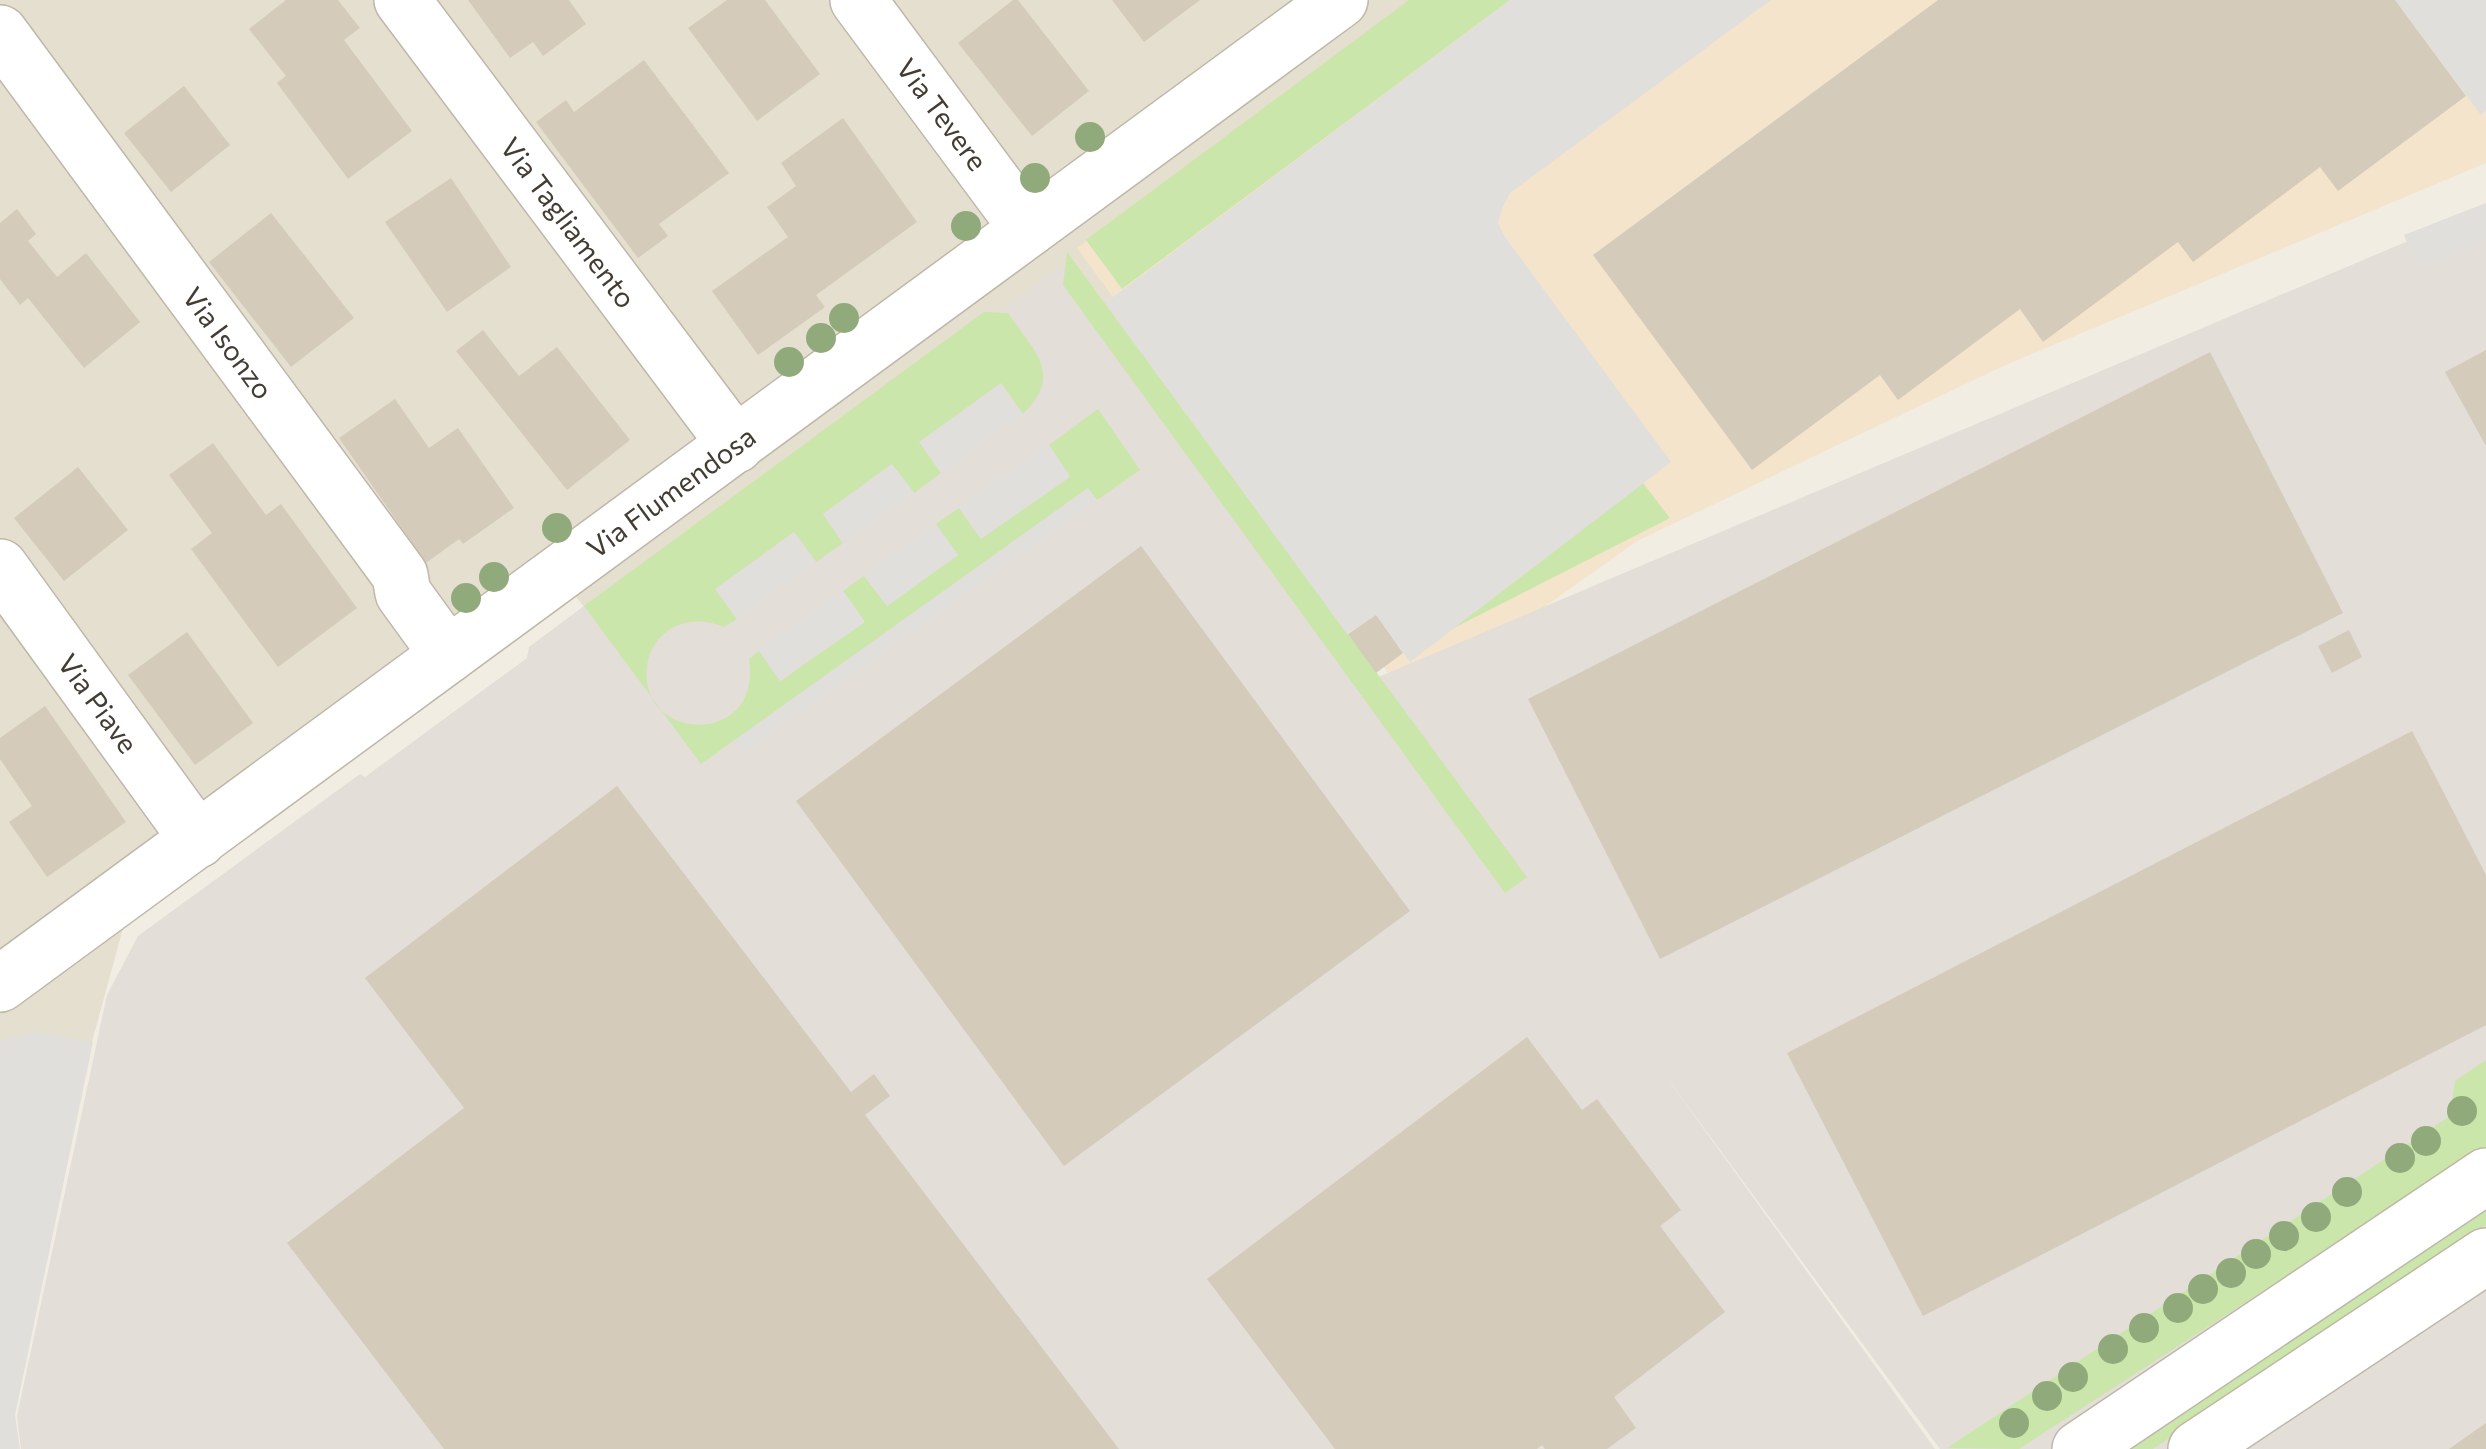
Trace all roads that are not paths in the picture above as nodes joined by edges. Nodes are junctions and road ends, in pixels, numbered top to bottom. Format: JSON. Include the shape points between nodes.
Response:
{"nodes":[{"id":1,"x":402,"y":0,"type":"edge"},
{"id":2,"x":858,"y":0,"type":"edge"},
{"id":3,"x":1328,"y":4,"type":"edge"},
{"id":4,"x":0,"y":32,"type":"edge"},
{"id":5,"x":1028,"y":228,"type":"junction"},
{"id":6,"x":736,"y":445,"type":"junction"},
{"id":7,"x":0,"y":567,"type":"edge"},
{"id":8,"x":448,"y":655,"type":"junction"},
{"id":9,"x":198,"y":840,"type":"junction"},
{"id":10,"x":0,"y":984,"type":"edge"},
{"id":11,"x":2486,"y":1176,"type":"edge"},
{"id":12,"x":2486,"y":1256,"type":"edge"},
{"id":13,"x":2080,"y":1449,"type":"edge"},
{"id":14,"x":2196,"y":1449,"type":"edge"}],
"edges":[{"from":1,"to":6,"type":"street","name":"Via Tagliamento"},
{"from":2,"to":5,"type":"street","name":"Via Tevere"},
{"from":3,"to":5,"type":"street","name":"Via Flumendosa"},
{"from":4,"to":8,"type":"street","name":"Via Isonzo","via":[[400,574],[403,592]]},
{"from":5,"to":6,"type":"street","name":"Via Flumendosa"},
{"from":6,"to":8,"type":"street","name":"Via Flumendosa"},
{"from":7,"to":9,"type":"street","name":"Via Piave"},
{"from":8,"to":9,"type":"street","name":"Via Flumendosa"},
{"from":9,"to":10,"type":"street","name":"Via Flumendosa"},
{"from":11,"to":13,"type":"street"},
{"from":12,"to":14,"type":"street"}]}
